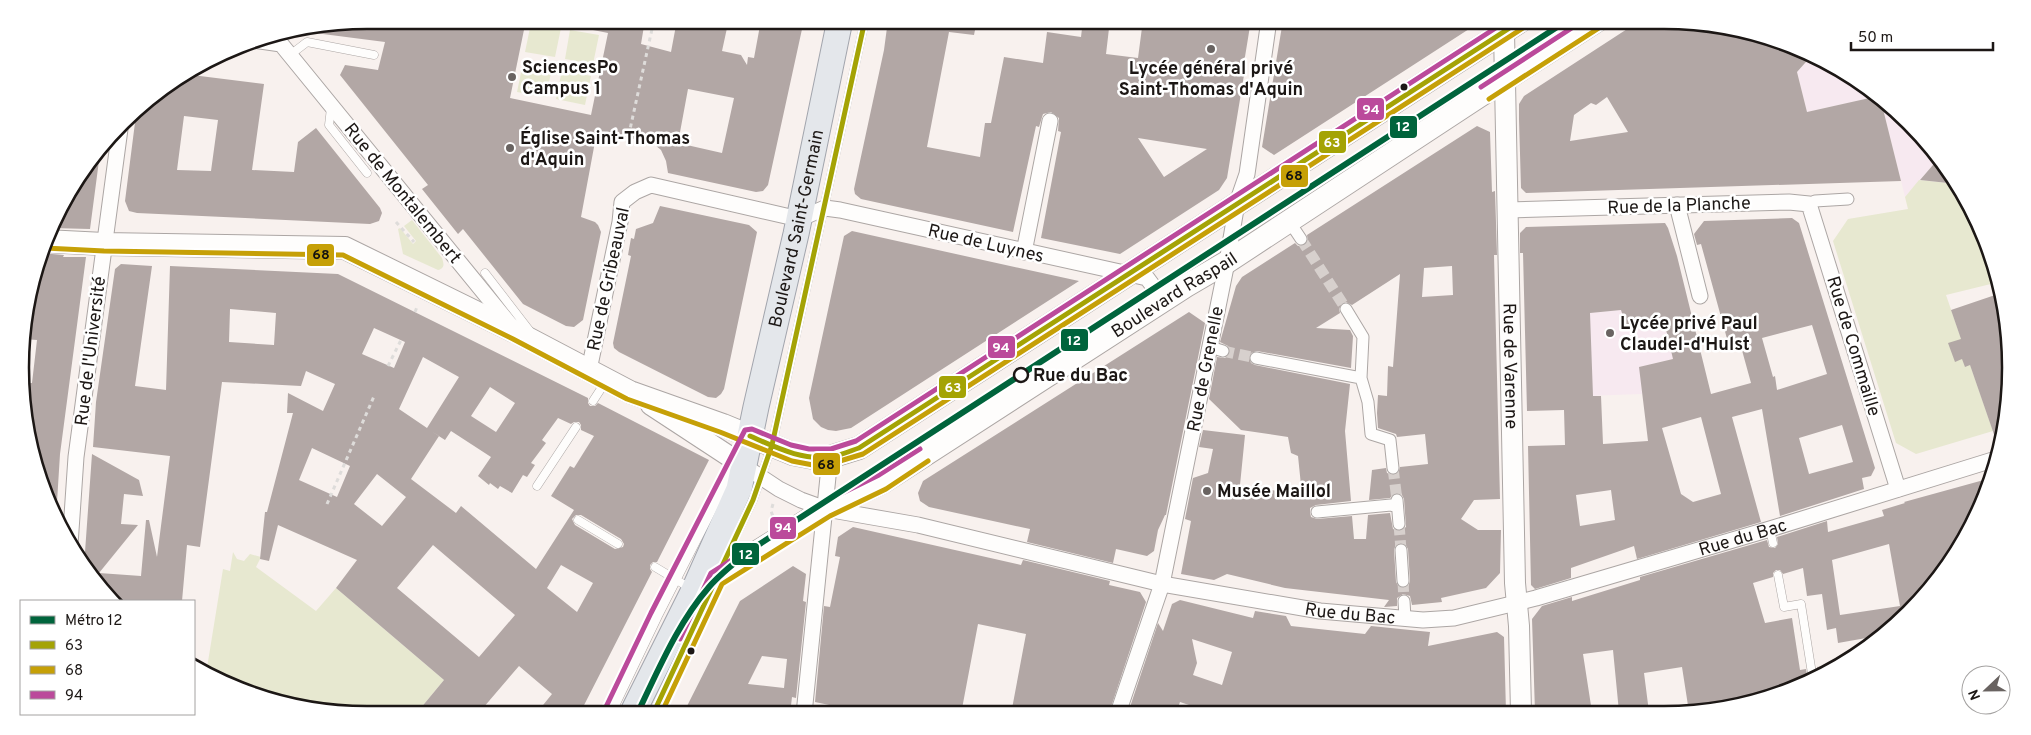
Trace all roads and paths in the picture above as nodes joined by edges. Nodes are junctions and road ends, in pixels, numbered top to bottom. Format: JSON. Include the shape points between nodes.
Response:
{"nodes":[{"id":1,"x":652,"y":29,"type":"edge"},
{"id":2,"x":838,"y":29,"type":"edge"},
{"id":3,"x":862,"y":29,"type":"edge"},
{"id":4,"x":1268,"y":29,"type":"edge"},
{"id":5,"x":1499,"y":29,"type":"edge"},
{"id":6,"x":1504,"y":29,"type":"edge"},
{"id":7,"x":1584,"y":29,"type":"edge"},
{"id":8,"x":272,"y":43,"type":"edge"},
{"id":9,"x":290,"y":55,"type":"junction"},
{"id":10,"x":374,"y":56,"type":"dead end"},
{"id":11,"x":1505,"y":80,"type":"junction"},
{"id":12,"x":331,"y":105,"type":"junction"},
{"id":13,"x":1050,"y":121,"type":"dead end"},
{"id":14,"x":119,"y":138,"type":"edge"},
{"id":15,"x":627,"y":143,"type":"dead end"},
{"id":16,"x":367,"y":173,"type":"dead end"},
{"id":17,"x":1848,"y":199,"type":"dead end"},
{"id":18,"x":1237,"y":203,"type":"junction"},
{"id":19,"x":1809,"y":204,"type":"junction"},
{"id":20,"x":1677,"y":205,"type":"junction"},
{"id":21,"x":825,"y":208,"type":"junction"},
{"id":22,"x":1508,"y":210,"type":"junction"},
{"id":23,"x":799,"y":219,"type":"junction"},
{"id":24,"x":396,"y":222,"type":"dead end"},
{"id":25,"x":54,"y":241,"type":"edge"},
{"id":26,"x":414,"y":242,"type":"dead end"},
{"id":27,"x":104,"y":244,"type":"junction"},
{"id":28,"x":1024,"y":252,"type":"junction"},
{"id":29,"x":1227,"y":262,"type":"junction"},
{"id":30,"x":485,"y":273,"type":"dead end"},
{"id":31,"x":1128,"y":275,"type":"junction"},
{"id":32,"x":1700,"y":296,"type":"dead end"},
{"id":33,"x":1164,"y":301,"type":"junction"},
{"id":34,"x":417,"y":307,"type":"dead end"},
{"id":35,"x":1346,"y":309,"type":"tunnel mouth"},
{"id":36,"x":415,"y":312,"type":"dead end"},
{"id":37,"x":516,"y":332,"type":"junction"},
{"id":38,"x":401,"y":340,"type":"dead end"},
{"id":39,"x":541,"y":346,"type":"junction"},
{"id":40,"x":1256,"y":358,"type":"tunnel mouth"},
{"id":41,"x":388,"y":366,"type":"dead end"},
{"id":42,"x":598,"y":375,"type":"junction"},
{"id":43,"x":1361,"y":378,"type":"junction"},
{"id":44,"x":630,"y":392,"type":"junction"},
{"id":45,"x":375,"y":394,"type":"dead end"},
{"id":46,"x":593,"y":401,"type":"dead end"},
{"id":47,"x":576,"y":427,"type":"dead end"},
{"id":48,"x":761,"y":441,"type":"junction"},
{"id":49,"x":830,"y":457,"type":"junction"},
{"id":50,"x":1989,"y":461,"type":"edge"},
{"id":51,"x":747,"y":468,"type":"junction"},
{"id":52,"x":1393,"y":468,"type":"tunnel mouth"},
{"id":53,"x":537,"y":486,"type":"dead end"},
{"id":54,"x":1898,"y":489,"type":"junction"},
{"id":55,"x":776,"y":498,"type":"dead end"},
{"id":56,"x":327,"y":504,"type":"dead end"},
{"id":57,"x":826,"y":509,"type":"junction"},
{"id":58,"x":1317,"y":512,"type":"dead end"},
{"id":59,"x":578,"y":520,"type":"dead end"},
{"id":60,"x":775,"y":522,"type":"dead end"},
{"id":61,"x":1399,"y":524,"type":"tunnel mouth"},
{"id":62,"x":71,"y":531,"type":"edge"},
{"id":63,"x":618,"y":544,"type":"dead end"},
{"id":64,"x":1401,"y":550,"type":"tunnel mouth"},
{"id":65,"x":655,"y":567,"type":"dead end"},
{"id":66,"x":1778,"y":575,"type":"dead end"},
{"id":67,"x":716,"y":579,"type":"junction"},
{"id":68,"x":1403,"y":581,"type":"tunnel mouth"},
{"id":69,"x":1162,"y":584,"type":"junction"},
{"id":70,"x":688,"y":587,"type":"junction"},
{"id":71,"x":1404,"y":601,"type":"tunnel mouth"},
{"id":72,"x":1517,"y":603,"type":"junction"},
{"id":73,"x":1406,"y":618,"type":"junction"},
{"id":74,"x":1812,"y":671,"type":"edge"},
{"id":75,"x":616,"y":706,"type":"edge"},
{"id":76,"x":636,"y":706,"type":"edge"},
{"id":77,"x":657,"y":706,"type":"edge"},
{"id":78,"x":804,"y":706,"type":"edge"},
{"id":79,"x":1120,"y":706,"type":"edge"},
{"id":80,"x":1521,"y":706,"type":"edge"}],
"edges":[{"from":1,"to":15,"type":"path"},
{"from":2,"to":23,"type":"main road","name":"Boulevard Saint-Germain"},
{"from":3,"to":21,"type":"lane","name":"Boulevard Saint-Germain"},
{"from":4,"to":18,"type":"street","name":"Rue de Grenelle","via":[[1248,174]]},
{"from":5,"to":18,"type":"main road"},
{"from":6,"to":11,"type":"street","name":"Rue de Varenne"},
{"from":7,"to":11,"type":"main road","name":"Boulevard Raspail"},
{"from":8,"to":9,"type":"street","name":"Rue de Montalembert","via":[[281,44]]},
{"from":9,"to":10,"type":"lane","via":[[307,42]]},
{"from":9,"to":12,"type":"street","name":"Rue de Montalembert"},
{"from":11,"to":22,"type":"street","name":"Rue de Varenne"},
{"from":11,"to":29,"type":"main road","name":"Boulevard Raspail","via":[[1295,230]]},
{"from":12,"to":16,"type":"lane","via":[[329,126]]},
{"from":12,"to":37,"type":"street","name":"Rue de Montalembert"},
{"from":13,"to":28,"type":"street"},
{"from":14,"to":27,"type":"street","name":"Rue de l'Université"},
{"from":17,"to":19,"type":"street","name":"Rue de la Planche"},
{"from":18,"to":29,"type":"street","name":"Rue de Grenelle"},
{"from":18,"to":31,"type":"main road"},
{"from":19,"to":20,"type":"street","name":"Rue de la Planche"},
{"from":19,"to":54,"type":"street","name":"Rue de Commaille"},
{"from":20,"to":22,"type":"street","name":"Rue de la Planche"},
{"from":20,"to":32,"type":"street"},
{"from":21,"to":23,"type":"street"},
{"from":21,"to":28,"type":"street","name":"Rue de Luynes"},
{"from":21,"to":48,"type":"lane","name":"Boulevard Saint-Germain"},
{"from":22,"to":72,"type":"street","name":"Rue de Varenne"},
{"from":23,"to":42,"type":"street","name":"Rue de Gribeauval","via":[[651,185],[622,202]]},
{"from":23,"to":48,"type":"main road","name":"Boulevard Saint-Germain"},
{"from":24,"to":26,"type":"path"},
{"from":25,"to":27,"type":"main road","name":"Rue du Bac"},
{"from":27,"to":37,"type":"main road","name":"Rue du Bac","via":[[345,248]]},
{"from":27,"to":62,"type":"street","name":"Rue de l'Université","via":[[76,457]]},
{"from":28,"to":31,"type":"street","name":"Rue de Luynes"},
{"from":29,"to":33,"type":"main road","name":"Boulevard Raspail"},
{"from":29,"to":69,"type":"street","name":"Rue de Grenelle","via":[[1217,349]]},
{"from":30,"to":39,"type":"lane"},
{"from":31,"to":33,"type":"street","name":"Rue de Luynes","via":[[1147,278]]},
{"from":31,"to":49,"type":"main road","via":[[859,448]]},
{"from":33,"to":57,"type":"main road","name":"Boulevard Raspail","via":[[883,482]]},
{"from":34,"to":36,"type":"path"},
{"from":35,"to":43,"type":"street","via":[[1363,337]]},
{"from":37,"to":39,"type":"main road","name":"Rue du Bac"},
{"from":38,"to":41,"type":"path"},
{"from":39,"to":42,"type":"main road","name":"Rue du Bac"},
{"from":40,"to":43,"type":"street"},
{"from":42,"to":44,"type":"main road","name":"Rue du Bac"},
{"from":42,"to":46,"type":"lane"},
{"from":43,"to":52,"type":"street","via":[[1368,402],[1371,434],[1390,440]]},
{"from":44,"to":48,"type":"main road","name":"Rue du Bac"},
{"from":44,"to":51,"type":"street","name":"Rue du Bac"},
{"from":45,"to":56,"type":"path"},
{"from":47,"to":53,"type":"lane"},
{"from":48,"to":49,"type":"main road","via":[[793,454]]},
{"from":48,"to":51,"type":"main road","name":"Boulevard Saint-Germain"},
{"from":49,"to":57,"type":"street"},
{"from":50,"to":54,"type":"street","name":"Rue du Bac"},
{"from":51,"to":57,"type":"street","name":"Rue du Bac","via":[[779,489]]},
{"from":51,"to":67,"type":"lane","name":"Boulevard Saint-Germain","via":[[753,500]]},
{"from":51,"to":70,"type":"main road","name":"Boulevard Saint-Germain"},
{"from":54,"to":72,"type":"street","name":"Rue du Bac","via":[[1771,536]]},
{"from":55,"to":60,"type":"path","via":[[770,511]]},
{"from":57,"to":67,"type":"main road","name":"Boulevard Raspail"},
{"from":57,"to":69,"type":"street","name":"Rue du Bac","via":[[918,525]]},
{"from":57,"to":78,"type":"street"},
{"from":58,"to":61,"type":"street","via":[[1397,504]]},
{"from":59,"to":63,"type":"lane"},
{"from":64,"to":68,"type":"street"},
{"from":65,"to":70,"type":"lane"},
{"from":66,"to":74,"type":"lane","via":[[1784,607],[1801,604]]},
{"from":67,"to":70,"type":"main road","name":"Boulevard Raspail"},
{"from":67,"to":77,"type":"lane","name":"Boulevard Saint-Germain"},
{"from":69,"to":73,"type":"street","name":"Rue du Bac","via":[[1320,611]]},
{"from":69,"to":79,"type":"street","name":"Rue de Grenelle"},
{"from":70,"to":75,"type":"lane","name":"Boulevard Saint-Germain"},
{"from":70,"to":76,"type":"main road","name":"Boulevard Saint-Germain"},
{"from":71,"to":73,"type":"street"},
{"from":72,"to":73,"type":"street","name":"Rue du Bac","via":[[1454,618]]},
{"from":72,"to":80,"type":"street","name":"Rue de Varenne"}]}
